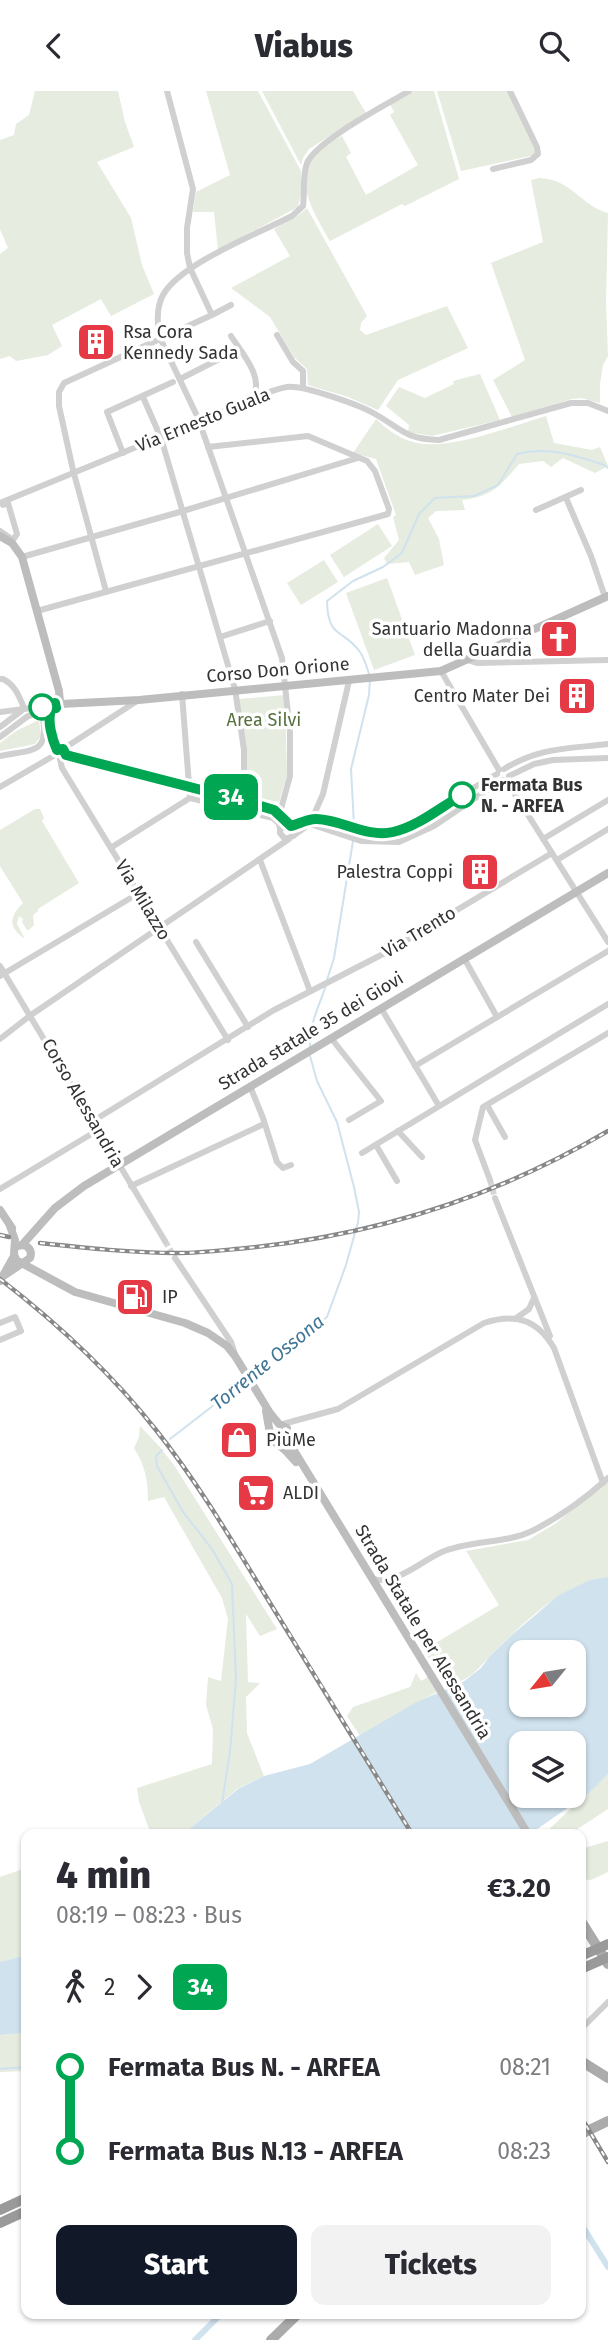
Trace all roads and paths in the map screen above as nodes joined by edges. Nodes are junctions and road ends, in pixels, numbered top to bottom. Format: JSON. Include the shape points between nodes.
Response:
{"nodes":[{"id":1,"x":167,"y":91,"type":"edge"},
{"id":2,"x":409,"y":91,"type":"edge"},
{"id":3,"x":510,"y":91,"type":"edge"},
{"id":4,"x":493,"y":169,"type":"dead end"},
{"id":5,"x":190,"y":268,"type":"junction"},
{"id":6,"x":231,"y":305,"type":"dead end"},
{"id":7,"x":212,"y":315,"type":"junction"},
{"id":8,"x":277,"y":335,"type":"dead end"},
{"id":9,"x":231,"y":336,"type":"dead end"},
{"id":10,"x":160,"y":338,"type":"junction"},
{"id":11,"x":239,"y":349,"type":"junction"},
{"id":12,"x":180,"y":379,"type":"junction"},
{"id":13,"x":173,"y":382,"type":"dead end"},
{"id":14,"x":303,"y":388,"type":"junction"},
{"id":15,"x":143,"y":397,"type":"junction"},
{"id":16,"x":251,"y":400,"type":"junction"},
{"id":17,"x":608,"y":411,"type":"edge"},
{"id":18,"x":199,"y":422,"type":"junction"},
{"id":19,"x":161,"y":438,"type":"junction"},
{"id":20,"x":208,"y":447,"type":"junction"},
{"id":21,"x":123,"y":453,"type":"junction"},
{"id":22,"x":358,"y":458,"type":"junction"},
{"id":23,"x":74,"y":474,"type":"junction"},
{"id":24,"x":581,"y":490,"type":"dead end"},
{"id":25,"x":226,"y":498,"type":"junction"},
{"id":26,"x":566,"y":498,"type":"junction"},
{"id":27,"x":10,"y":499,"type":"junction"},
{"id":28,"x":0,"y":505,"type":"edge"},
{"id":29,"x":536,"y":510,"type":"dead end"},
{"id":30,"x":183,"y":512,"type":"junction"},
{"id":31,"x":0,"y":533,"type":"edge"},
{"id":32,"x":92,"y":536,"type":"junction"},
{"id":33,"x":14,"y":546,"type":"junction"},
{"id":34,"x":246,"y":555,"type":"junction"},
{"id":35,"x":22,"y":557,"type":"junction"},
{"id":36,"x":200,"y":567,"type":"junction"},
{"id":37,"x":106,"y":591,"type":"junction"},
{"id":38,"x":606,"y":597,"type":"edge"},
{"id":39,"x":37,"y":611,"type":"junction"},
{"id":40,"x":270,"y":621,"type":"junction"},
{"id":41,"x":220,"y":637,"type":"junction"},
{"id":42,"x":467,"y":660,"type":"junction"},
{"id":43,"x":608,"y":660,"type":"edge"},
{"id":44,"x":441,"y":671,"type":"junction"},
{"id":45,"x":0,"y":679,"type":"edge"},
{"id":46,"x":349,"y":681,"type":"junction"},
{"id":47,"x":286,"y":685,"type":"junction"},
{"id":48,"x":235,"y":689,"type":"junction"},
{"id":49,"x":182,"y":694,"type":"junction"},
{"id":50,"x":139,"y":700,"type":"junction"},
{"id":51,"x":57,"y":705,"type":"junction"},
{"id":52,"x":0,"y":712,"type":"edge"},
{"id":53,"x":25,"y":712,"type":"junction"},
{"id":54,"x":42,"y":712,"type":"junction"},
{"id":55,"x":0,"y":727,"type":"edge"},
{"id":56,"x":0,"y":737,"type":"edge"},
{"id":57,"x":608,"y":744,"type":"edge"},
{"id":58,"x":60,"y":754,"type":"junction"},
{"id":59,"x":0,"y":756,"type":"edge"},
{"id":60,"x":608,"y":758,"type":"edge"},
{"id":61,"x":503,"y":775,"type":"junction"},
{"id":62,"x":190,"y":785,"type":"junction"},
{"id":63,"x":0,"y":787,"type":"edge"},
{"id":64,"x":468,"y":790,"type":"junction"},
{"id":65,"x":190,"y":798,"type":"junction"},
{"id":66,"x":474,"y":799,"type":"junction"},
{"id":67,"x":608,"y":800,"type":"edge"},
{"id":68,"x":244,"y":801,"type":"junction"},
{"id":69,"x":428,"y":815,"type":"junction"},
{"id":70,"x":279,"y":816,"type":"junction"},
{"id":71,"x":312,"y":819,"type":"junction"},
{"id":72,"x":289,"y":826,"type":"junction"},
{"id":73,"x":434,"y":826,"type":"junction"},
{"id":74,"x":280,"y":829,"type":"junction"},
{"id":75,"x":608,"y":829,"type":"edge"},
{"id":76,"x":291,"y":838,"type":"junction"},
{"id":77,"x":543,"y":839,"type":"junction"},
{"id":78,"x":112,"y":847,"type":"junction"},
{"id":79,"x":552,"y":853,"type":"junction"},
{"id":80,"x":260,"y":860,"type":"junction"},
{"id":81,"x":556,"y":860,"type":"junction"},
{"id":82,"x":608,"y":873,"type":"edge"},
{"id":83,"x":577,"y":892,"type":"junction"},
{"id":84,"x":139,"y":893,"type":"junction"},
{"id":85,"x":160,"y":928,"type":"junction"},
{"id":86,"x":196,"y":942,"type":"dead end"},
{"id":87,"x":608,"y":942,"type":"edge"},
{"id":88,"x":608,"y":951,"type":"edge"},
{"id":89,"x":464,"y":958,"type":"junction"},
{"id":90,"x":0,"y":966,"type":"edge"},
{"id":91,"x":3,"y":975,"type":"edge"},
{"id":92,"x":310,"y":991,"type":"junction"},
{"id":93,"x":608,"y":1004,"type":"edge"},
{"id":94,"x":381,"y":1008,"type":"junction"},
{"id":95,"x":31,"y":1015,"type":"junction"},
{"id":96,"x":497,"y":1017,"type":"junction"},
{"id":97,"x":248,"y":1027,"type":"junction"},
{"id":98,"x":608,"y":1033,"type":"edge"},
{"id":99,"x":331,"y":1038,"type":"junction"},
{"id":100,"x":0,"y":1039,"type":"edge"},
{"id":101,"x":228,"y":1040,"type":"junction"},
{"id":102,"x":415,"y":1066,"type":"junction"},
{"id":103,"x":250,"y":1086,"type":"junction"},
{"id":104,"x":487,"y":1105,"type":"junction"},
{"id":105,"x":439,"y":1106,"type":"junction"},
{"id":106,"x":349,"y":1120,"type":"dead end"},
{"id":107,"x":93,"y":1121,"type":"junction"},
{"id":108,"x":264,"y":1124,"type":"junction"},
{"id":109,"x":99,"y":1130,"type":"junction"},
{"id":110,"x":398,"y":1131,"type":"junction"},
{"id":111,"x":505,"y":1137,"type":"dead end"},
{"id":112,"x":376,"y":1145,"type":"junction"},
{"id":113,"x":362,"y":1153,"type":"dead end"},
{"id":114,"x":422,"y":1157,"type":"dead end"},
{"id":115,"x":291,"y":1165,"type":"dead end"},
{"id":116,"x":490,"y":1180,"type":"tunnel mouth"},
{"id":117,"x":397,"y":1181,"type":"dead end"},
{"id":118,"x":131,"y":1186,"type":"junction"},
{"id":119,"x":0,"y":1189,"type":"edge"},
{"id":120,"x":495,"y":1198,"type":"tunnel mouth"},
{"id":121,"x":0,"y":1210,"type":"edge"},
{"id":122,"x":38,"y":1228,"type":"junction"},
{"id":123,"x":165,"y":1241,"type":"tunnel mouth"},
{"id":124,"x":19,"y":1249,"type":"junction"},
{"id":125,"x":31,"y":1254,"type":"junction"},
{"id":126,"x":175,"y":1258,"type":"tunnel mouth"},
{"id":127,"x":23,"y":1263,"type":"junction"},
{"id":128,"x":44,"y":1273,"type":"junction"},
{"id":129,"x":3,"y":1278,"type":"edge"},
{"id":130,"x":534,"y":1296,"type":"junction"},
{"id":131,"x":214,"y":1317,"type":"junction"},
{"id":132,"x":515,"y":1319,"type":"junction"},
{"id":133,"x":528,"y":1322,"type":"junction"},
{"id":134,"x":0,"y":1323,"type":"edge"},
{"id":135,"x":208,"y":1332,"type":"junction"},
{"id":136,"x":1,"y":1337,"type":"edge"},
{"id":137,"x":554,"y":1348,"type":"junction"},
{"id":138,"x":235,"y":1356,"type":"junction"},
{"id":139,"x":264,"y":1404,"type":"junction"},
{"id":140,"x":310,"y":1418,"type":"junction"},
{"id":141,"x":281,"y":1424,"type":"junction"},
{"id":142,"x":270,"y":1428,"type":"junction"},
{"id":143,"x":288,"y":1436,"type":"junction"},
{"id":144,"x":278,"y":1443,"type":"junction"},
{"id":145,"x":606,"y":1481,"type":"edge"},
{"id":146,"x":313,"y":1482,"type":"junction"},
{"id":147,"x":373,"y":1579,"type":"junction"},
{"id":148,"x":391,"y":1579,"type":"junction"},
{"id":149,"x":383,"y":1596,"type":"junction"},
{"id":150,"x":525,"y":1829,"type":"edge"},
{"id":151,"x":586,"y":1932,"type":"edge"},
{"id":152,"x":608,"y":1944,"type":"edge"},
{"id":153,"x":586,"y":1954,"type":"edge"},
{"id":154,"x":608,"y":1957,"type":"edge"},
{"id":155,"x":608,"y":1964,"type":"edge"},
{"id":156,"x":586,"y":1967,"type":"edge"},
{"id":157,"x":608,"y":2002,"type":"edge"},
{"id":158,"x":586,"y":2024,"type":"edge"},
{"id":159,"x":586,"y":2064,"type":"edge"},
{"id":160,"x":608,"y":2080,"type":"edge"},
{"id":161,"x":608,"y":2121,"type":"edge"},
{"id":162,"x":586,"y":2132,"type":"edge"},
{"id":163,"x":21,"y":2200,"type":"edge"},
{"id":164,"x":0,"y":2210,"type":"edge"},
{"id":165,"x":21,"y":2213,"type":"edge"},
{"id":166,"x":0,"y":2223,"type":"edge"},
{"id":167,"x":293,"y":2319,"type":"edge"},
{"id":168,"x":271,"y":2340,"type":"edge"}],
"edges":[{"from":1,"to":5,"type":"street","via":[[193,189],[187,229]]},
{"from":2,"to":5,"type":"street","via":[[322,146],[309,160],[303,206],[292,216]]},
{"from":3,"to":4,"type":"street","via":[[538,154]]},
{"from":5,"to":7,"type":"street"},
{"from":5,"to":10,"type":"street","via":[[163,296],[158,310]]},
{"from":6,"to":7,"type":"street"},
{"from":7,"to":10,"type":"street"},
{"from":8,"to":14,"type":"street","via":[[303,371]]},
{"from":9,"to":11,"type":"street"},
{"from":10,"to":12,"type":"street"},
{"from":10,"to":23,"type":"street","via":[[64,383],[59,406]]},
{"from":11,"to":12,"type":"street"},
{"from":11,"to":16,"type":"street","via":[[255,378]]},
{"from":12,"to":18,"type":"street"},
{"from":13,"to":15,"type":"street"},
{"from":14,"to":16,"type":"street","name":"Via Ernesto Guala","via":[[282,388]]},
{"from":14,"to":17,"type":"street","name":"Via Ernesto Guala","via":[[375,413],[407,436],[421,439],[439,440],[571,403],[588,403]]},
{"from":15,"to":19,"type":"street"},
{"from":15,"to":21,"type":"street","via":[[107,412]]},
{"from":16,"to":18,"type":"street","name":"Via Ernesto Guala"},
{"from":18,"to":19,"type":"street","name":"Via Ernesto Guala"},
{"from":18,"to":20,"type":"street"},
{"from":19,"to":21,"type":"street","name":"Via Ernesto Guala"},
{"from":19,"to":30,"type":"street"},
{"from":20,"to":22,"type":"street","via":[[308,436]]},
{"from":20,"to":25,"type":"street"},
{"from":21,"to":23,"type":"street","name":"Via Ernesto Guala"},
{"from":22,"to":25,"type":"street"},
{"from":22,"to":34,"type":"street","via":[[375,471],[389,509],[385,516]]},
{"from":23,"to":27,"type":"street","name":"Via Ernesto Guala"},
{"from":23,"to":32,"type":"street"},
{"from":24,"to":26,"type":"street"},
{"from":25,"to":30,"type":"street"},
{"from":25,"to":34,"type":"street"},
{"from":26,"to":29,"type":"street"},
{"from":26,"to":38,"type":"street"},
{"from":27,"to":28,"type":"street","name":"Via Ernesto Guala"},
{"from":27,"to":33,"type":"street","via":[[19,535]]},
{"from":28,"to":31,"type":"street","via":[[8,503],[17,534],[13,540]]},
{"from":30,"to":32,"type":"street"},
{"from":30,"to":36,"type":"street"},
{"from":31,"to":33,"type":"main road"},
{"from":32,"to":35,"type":"street"},
{"from":32,"to":37,"type":"street"},
{"from":33,"to":35,"type":"main road"},
{"from":34,"to":36,"type":"street"},
{"from":34,"to":40,"type":"street"},
{"from":35,"to":39,"type":"main road"},
{"from":36,"to":37,"type":"street"},
{"from":36,"to":41,"type":"street"},
{"from":37,"to":39,"type":"street"},
{"from":38,"to":42,"type":"main road","name":"Corso Don Orione"},
{"from":39,"to":51,"type":"main road","via":[[58,691]]},
{"from":40,"to":41,"type":"street"},
{"from":40,"to":47,"type":"street"},
{"from":41,"to":48,"type":"street"},
{"from":42,"to":43,"type":"street"},
{"from":42,"to":44,"type":"main road","name":"Corso Don Orione"},
{"from":44,"to":46,"type":"main road","name":"Corso Don Orione"},
{"from":44,"to":61,"type":"street"},
{"from":45,"to":53,"type":"street","via":[[20,697]]},
{"from":46,"to":47,"type":"main road","name":"Corso Don Orione"},
{"from":46,"to":71,"type":"street","via":[[323,794]]},
{"from":47,"to":48,"type":"main road","name":"Corso Don Orione"},
{"from":47,"to":70,"type":"street","via":[[290,776]]},
{"from":48,"to":49,"type":"main road","name":"Corso Don Orione"},
{"from":48,"to":68,"type":"street","via":[[244,750]]},
{"from":49,"to":50,"type":"main road","name":"Corso Don Orione"},
{"from":49,"to":62,"type":"street"},
{"from":50,"to":51,"type":"main road","name":"Corso Don Orione"},
{"from":50,"to":58,"type":"street"},
{"from":51,"to":53,"type":"street"},
{"from":51,"to":54,"type":"street"},
{"from":51,"to":58,"type":"street","name":"Via Milazzo","via":[[49,715]]},
{"from":52,"to":53,"type":"street"},
{"from":53,"to":54,"type":"street"},
{"from":53,"to":55,"type":"street"},
{"from":53,"to":56,"type":"street"},
{"from":54,"to":59,"type":"street","via":[[45,734],[41,745]]},
{"from":57,"to":61,"type":"street","via":[[538,752],[520,759]]},
{"from":58,"to":62,"type":"street"},
{"from":58,"to":63,"type":"street"},
{"from":58,"to":78,"type":"street","name":"Via Milazzo","via":[[62,768]]},
{"from":60,"to":61,"type":"street","via":[[553,760]]},
{"from":61,"to":64,"type":"street"},
{"from":61,"to":66,"type":"street"},
{"from":61,"to":77,"type":"street"},
{"from":62,"to":65,"type":"street"},
{"from":62,"to":68,"type":"street"},
{"from":64,"to":66,"type":"street"},
{"from":64,"to":69,"type":"street"},
{"from":65,"to":74,"type":"street","via":[[273,818]]},
{"from":65,"to":78,"type":"street"},
{"from":66,"to":73,"type":"street"},
{"from":67,"to":77,"type":"street"},
{"from":68,"to":70,"type":"street","via":[[274,810]]},
{"from":69,"to":71,"type":"street","via":[[393,832]]},
{"from":69,"to":73,"type":"street"},
{"from":70,"to":72,"type":"street"},
{"from":71,"to":72,"type":"street"},
{"from":72,"to":74,"type":"street"},
{"from":72,"to":76,"type":"street","via":[[294,831]]},
{"from":73,"to":76,"type":"street","via":[[398,842],[361,841],[313,825]]},
{"from":74,"to":76,"type":"street","via":[[282,837]]},
{"from":75,"to":81,"type":"street"},
{"from":76,"to":80,"type":"street"},
{"from":77,"to":79,"type":"street"},
{"from":78,"to":84,"type":"street","name":"Via Milazzo"},
{"from":79,"to":81,"type":"street"},
{"from":79,"to":92,"type":"street","name":"Via Trento","via":[[414,936]]},
{"from":80,"to":85,"type":"street"},
{"from":80,"to":92,"type":"street"},
{"from":81,"to":83,"type":"street"},
{"from":82,"to":83,"type":"main road","name":"Strada statale 35 dei Giovi"},
{"from":83,"to":87,"type":"street"},
{"from":83,"to":89,"type":"main road","name":"Strada statale 35 dei Giovi"},
{"from":84,"to":85,"type":"street","name":"Via Milazzo"},
{"from":84,"to":91,"type":"street"},
{"from":85,"to":95,"type":"street"},
{"from":85,"to":101,"type":"street","name":"Via Milazzo"},
{"from":86,"to":97,"type":"street"},
{"from":88,"to":96,"type":"street"},
{"from":89,"to":94,"type":"main road","name":"Strada statale 35 dei Giovi"},
{"from":89,"to":96,"type":"street"},
{"from":90,"to":91,"type":"street","name":"Corso Alessandria"},
{"from":91,"to":95,"type":"street","name":"Corso Alessandria"},
{"from":92,"to":97,"type":"street","name":"Via Trento"},
{"from":93,"to":105,"type":"street"},
{"from":94,"to":99,"type":"main road","name":"Strada statale 35 dei Giovi"},
{"from":94,"to":102,"type":"street"},
{"from":95,"to":100,"type":"street"},
{"from":95,"to":107,"type":"street","name":"Corso Alessandria"},
{"from":96,"to":102,"type":"street"},
{"from":97,"to":101,"type":"street","name":"Via Trento"},
{"from":98,"to":104,"type":"street"},
{"from":99,"to":103,"type":"main road","name":"Strada statale 35 dei Giovi"},
{"from":99,"to":106,"type":"street","via":[[381,1101]]},
{"from":101,"to":107,"type":"street","name":"Via Trento"},
{"from":102,"to":105,"type":"street"},
{"from":103,"to":108,"type":"street"},
{"from":103,"to":122,"type":"main road","name":"Strada statale 35 dei Giovi","via":[[72,1194]]},
{"from":104,"to":111,"type":"street"},
{"from":104,"to":116,"type":"street","via":[[482,1107],[475,1140]]},
{"from":105,"to":110,"type":"street"},
{"from":107,"to":109,"type":"street","name":"Corso Alessandria"},
{"from":108,"to":115,"type":"street","via":[[277,1162],[283,1168]]},
{"from":108,"to":118,"type":"street"},
{"from":109,"to":118,"type":"street","name":"Corso Alessandria"},
{"from":109,"to":119,"type":"street"},
{"from":110,"to":112,"type":"street"},
{"from":110,"to":114,"type":"street"},
{"from":112,"to":113,"type":"street"},
{"from":112,"to":117,"type":"street"},
{"from":118,"to":123,"type":"street","name":"Corso Alessandria"},
{"from":120,"to":130,"type":"street"},
{"from":121,"to":124,"type":"main road"},
{"from":122,"to":124,"type":"main road","name":"Strada statale 35 dei Giovi"},
{"from":122,"to":125,"type":"main road","name":"Strada statale 35 dei Giovi"},
{"from":124,"to":125,"type":"main road","name":"Strada Statale per Alessandria","via":[[27,1247]]},
{"from":124,"to":127,"type":"main road","name":"Strada Statale per Alessandria","via":[[18,1261]]},
{"from":124,"to":129,"type":"main road","name":"Strada statale 35 dei Giovi"},
{"from":125,"to":127,"type":"main road"},
{"from":125,"to":128,"type":"main road","name":"Strada Statale per Alessandria"},
{"from":126,"to":131,"type":"street"},
{"from":127,"to":128,"type":"main road","name":"Strada Statale per Alessandria"},
{"from":127,"to":129,"type":"main road"},
{"from":128,"to":135,"type":"main road","name":"Strada Statale per Alessandria","via":[[87,1296]]},
{"from":130,"to":132,"type":"street","via":[[529,1309]]},
{"from":130,"to":133,"type":"street","via":[[536,1308]]},
{"from":130,"to":137,"type":"street"},
{"from":131,"to":135,"type":"street"},
{"from":131,"to":138,"type":"street"},
{"from":132,"to":133,"type":"street"},
{"from":132,"to":140,"type":"street","via":[[484,1324],[338,1409]]},
{"from":133,"to":137,"type":"street","via":[[541,1330]]},
{"from":134,"to":136,"type":"street","via":[[15,1317],[21,1331]]},
{"from":135,"to":138,"type":"main road","name":"Strada Statale per Alessandria"},
{"from":137,"to":145,"type":"street"},
{"from":138,"to":139,"type":"main road","name":"Strada Statale per Alessandria"},
{"from":139,"to":141,"type":"main road","name":"Strada Statale per Alessandria"},
{"from":139,"to":142,"type":"main road","name":"Strada Statale per Alessandria"},
{"from":140,"to":141,"type":"street"},
{"from":140,"to":143,"type":"street"},
{"from":141,"to":142,"type":"main road"},
{"from":141,"to":143,"type":"main road","name":"Strada Statale per Alessandria"},
{"from":142,"to":144,"type":"main road","name":"Strada Statale per Alessandria","via":[[271,1439]]},
{"from":143,"to":144,"type":"main road"},
{"from":143,"to":146,"type":"main road","name":"Strada Statale per Alessandria"},
{"from":144,"to":146,"type":"main road","name":"Strada Statale per Alessandria"},
{"from":145,"to":148,"type":"street","via":[[529,1532],[459,1546]]},
{"from":146,"to":147,"type":"main road","name":"Strada Statale per Alessandria"},
{"from":147,"to":148,"type":"street"},
{"from":147,"to":149,"type":"main road","name":"Strada Statale per Alessandria"},
{"from":148,"to":149,"type":"street"},
{"from":149,"to":150,"type":"main road","name":"Strada Statale per Alessandria"},
{"from":151,"to":155,"type":"main road"},
{"from":152,"to":153,"type":"highway"},
{"from":154,"to":156,"type":"highway"},
{"from":157,"to":158,"type":"street"},
{"from":159,"to":160,"type":"main road"},
{"from":161,"to":162,"type":"main road"},
{"from":163,"to":164,"type":"highway"},
{"from":165,"to":166,"type":"highway"},
{"from":167,"to":168,"type":"main road"}]}
